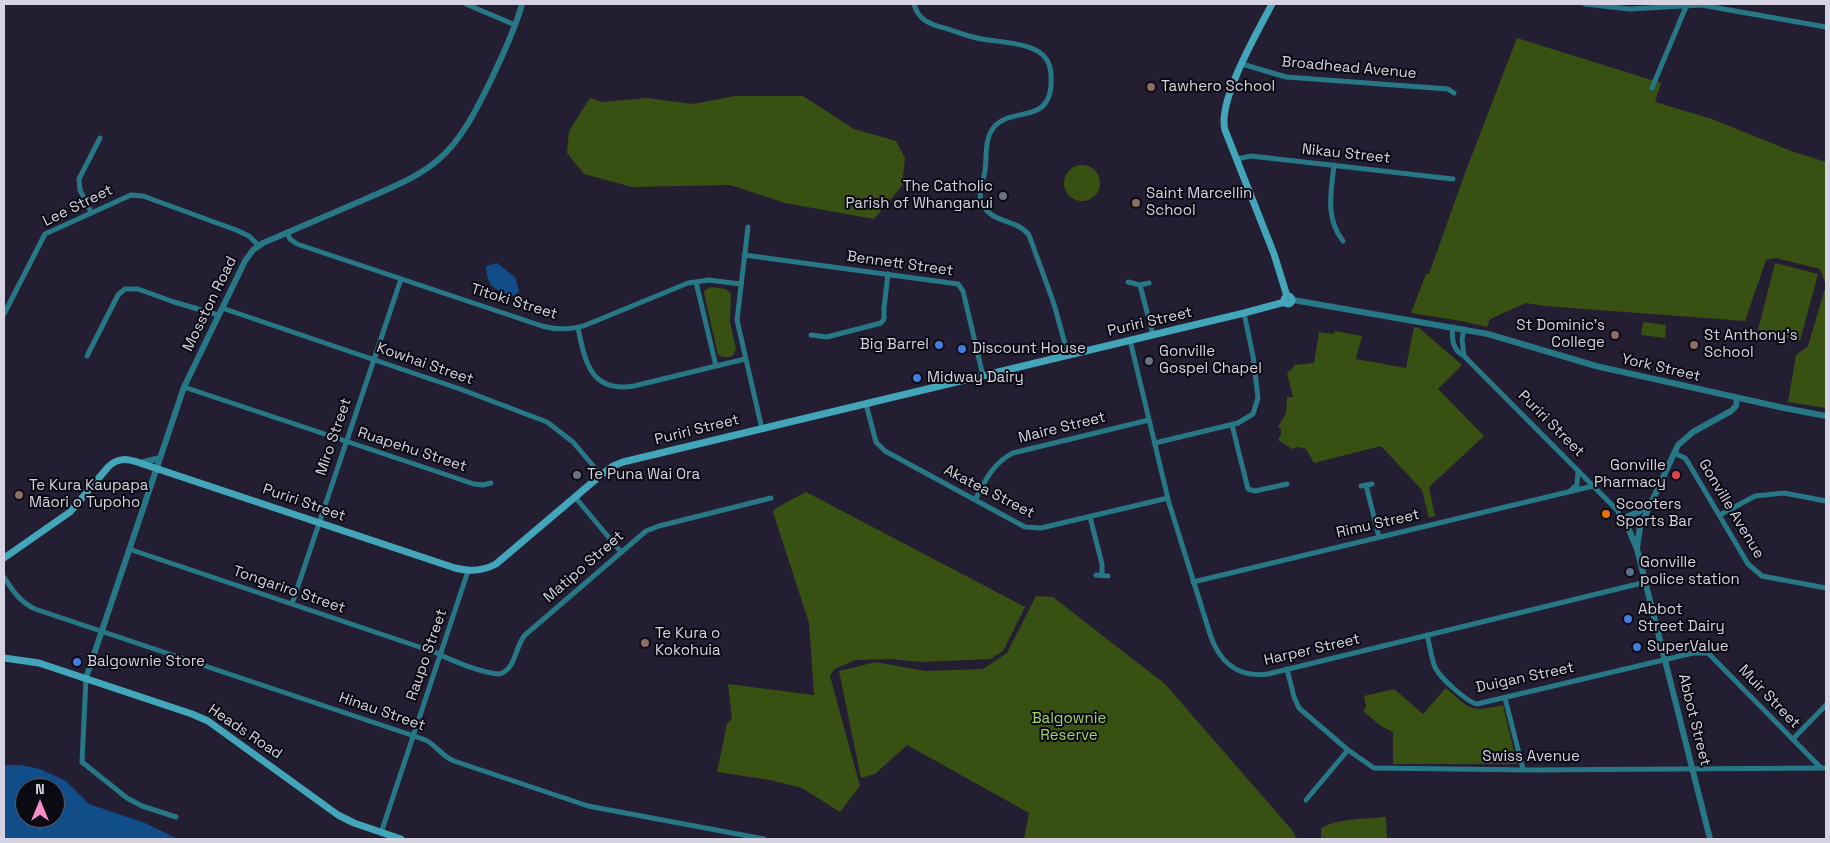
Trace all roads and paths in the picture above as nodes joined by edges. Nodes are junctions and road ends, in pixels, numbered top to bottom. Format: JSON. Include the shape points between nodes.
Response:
{"nodes":[{"id":1,"x":466,"y":4,"type":"edge"},
{"id":2,"x":522,"y":4,"type":"edge"},
{"id":3,"x":914,"y":4,"type":"edge"},
{"id":4,"x":1585,"y":4,"type":"edge"},
{"id":5,"x":1689,"y":4,"type":"edge"},
{"id":6,"x":1269,"y":5,"type":"edge"},
{"id":7,"x":515,"y":25,"type":"junction"},
{"id":8,"x":1826,"y":27,"type":"edge"},
{"id":9,"x":1242,"y":64,"type":"junction"},
{"id":10,"x":1652,"y":88,"type":"dead end"},
{"id":11,"x":1454,"y":93,"type":"dead end"},
{"id":12,"x":100,"y":138,"type":"dead end"},
{"id":13,"x":1237,"y":159,"type":"junction"},
{"id":14,"x":1334,"y":165,"type":"junction"},
{"id":15,"x":1453,"y":179,"type":"dead end"},
{"id":16,"x":91,"y":212,"type":"junction"},
{"id":17,"x":748,"y":227,"type":"dead end"},
{"id":18,"x":286,"y":232,"type":"junction"},
{"id":19,"x":1343,"y":240,"type":"dead end"},
{"id":20,"x":259,"y":246,"type":"junction"},
{"id":21,"x":744,"y":255,"type":"junction"},
{"id":22,"x":888,"y":274,"type":"junction"},
{"id":23,"x":401,"y":279,"type":"junction"},
{"id":24,"x":696,"y":282,"type":"junction"},
{"id":25,"x":1128,"y":282,"type":"dead end"},
{"id":26,"x":1149,"y":283,"type":"dead end"},
{"id":27,"x":740,"y":284,"type":"junction"},
{"id":28,"x":1140,"y":285,"type":"junction"},
{"id":29,"x":1288,"y":299,"type":"junction"},
{"id":30,"x":220,"y":311,"type":"junction"},
{"id":31,"x":1244,"y":313,"type":"junction"},
{"id":32,"x":4,"y":314,"type":"edge"},
{"id":33,"x":1453,"y":327,"type":"junction"},
{"id":34,"x":578,"y":328,"type":"junction"},
{"id":35,"x":1464,"y":329,"type":"junction"},
{"id":36,"x":811,"y":335,"type":"dead end"},
{"id":37,"x":1153,"y":335,"type":"junction"},
{"id":38,"x":1130,"y":340,"type":"junction"},
{"id":39,"x":1068,"y":355,"type":"junction"},
{"id":40,"x":87,"y":356,"type":"dead end"},
{"id":41,"x":1464,"y":356,"type":"junction"},
{"id":42,"x":745,"y":359,"type":"junction"},
{"id":43,"x":374,"y":360,"type":"junction"},
{"id":44,"x":716,"y":366,"type":"junction"},
{"id":45,"x":983,"y":376,"type":"junction"},
{"id":46,"x":184,"y":387,"type":"junction"},
{"id":47,"x":1738,"y":398,"type":"junction"},
{"id":48,"x":866,"y":404,"type":"junction"},
{"id":49,"x":1826,"y":416,"type":"edge"},
{"id":50,"x":1149,"y":420,"type":"junction"},
{"id":51,"x":1232,"y":425,"type":"junction"},
{"id":52,"x":762,"y":428,"type":"junction"},
{"id":53,"x":346,"y":441,"type":"junction"},
{"id":54,"x":1155,"y":443,"type":"junction"},
{"id":55,"x":1674,"y":453,"type":"junction"},
{"id":56,"x":160,"y":458,"type":"junction"},
{"id":57,"x":140,"y":463,"type":"junction"},
{"id":58,"x":156,"y":468,"type":"junction"},
{"id":59,"x":1578,"y":471,"type":"junction"},
{"id":60,"x":601,"y":475,"type":"junction"},
{"id":61,"x":491,"y":483,"type":"dead end"},
{"id":62,"x":1287,"y":484,"type":"dead end"},
{"id":63,"x":1366,"y":485,"type":"dead end"},
{"id":64,"x":1593,"y":486,"type":"junction"},
{"id":65,"x":1570,"y":492,"type":"junction"},
{"id":66,"x":575,"y":497,"type":"junction"},
{"id":67,"x":771,"y":498,"type":"dead end"},
{"id":68,"x":1168,"y":498,"type":"junction"},
{"id":69,"x":975,"y":500,"type":"junction"},
{"id":70,"x":1651,"y":501,"type":"junction"},
{"id":71,"x":1826,"y":501,"type":"edge"},
{"id":72,"x":1618,"y":511,"type":"junction"},
{"id":73,"x":1633,"y":514,"type":"junction"},
{"id":74,"x":1720,"y":515,"type":"junction"},
{"id":75,"x":1090,"y":517,"type":"junction"},
{"id":76,"x":319,"y":523,"type":"junction"},
{"id":77,"x":1626,"y":524,"type":"junction"},
{"id":78,"x":1641,"y":524,"type":"junction"},
{"id":79,"x":1379,"y":537,"type":"junction"},
{"id":80,"x":1637,"y":549,"type":"junction"},
{"id":81,"x":130,"y":550,"type":"junction"},
{"id":82,"x":621,"y":552,"type":"junction"},
{"id":83,"x":4,"y":558,"type":"edge"},
{"id":84,"x":468,"y":571,"type":"junction"},
{"id":85,"x":1102,"y":575,"type":"dead end"},
{"id":86,"x":4,"y":577,"type":"edge"},
{"id":87,"x":1193,"y":582,"type":"junction"},
{"id":88,"x":1646,"y":582,"type":"junction"},
{"id":89,"x":1826,"y":588,"type":"edge"},
{"id":90,"x":292,"y":604,"type":"junction"},
{"id":91,"x":102,"y":631,"type":"junction"},
{"id":92,"x":1427,"y":635,"type":"junction"},
{"id":93,"x":440,"y":655,"type":"junction"},
{"id":94,"x":4,"y":658,"type":"edge"},
{"id":95,"x":1665,"y":659,"type":"junction"},
{"id":96,"x":1287,"y":669,"type":"junction"},
{"id":97,"x":86,"y":678,"type":"junction"},
{"id":98,"x":1505,"y":698,"type":"junction"},
{"id":99,"x":1826,"y":705,"type":"edge"},
{"id":100,"x":413,"y":735,"type":"junction"},
{"id":101,"x":1793,"y":739,"type":"junction"},
{"id":102,"x":1348,"y":750,"type":"junction"},
{"id":103,"x":1824,"y":768,"type":"edge"},
{"id":104,"x":1523,"y":769,"type":"junction"},
{"id":105,"x":1693,"y":769,"type":"junction"},
{"id":106,"x":1306,"y":800,"type":"dead end"},
{"id":107,"x":176,"y":817,"type":"dead end"},
{"id":108,"x":381,"y":833,"type":"junction"},
{"id":109,"x":401,"y":839,"type":"edge"},
{"id":110,"x":764,"y":839,"type":"edge"},
{"id":111,"x":1710,"y":839,"type":"edge"}],
"edges":[{"from":1,"to":7,"type":"street"},
{"from":2,"to":7,"type":"street","name":"Mosston Road"},
{"from":3,"to":39,"type":"street","via":[[926,22],[976,38],[1034,49],[1050,67],[1050,91],[1043,107],[1002,121],[989,135],[980,195],[987,211],[1022,228],[1028,235],[1054,304]]},
{"from":4,"to":5,"type":"street","via":[[1628,9]]},
{"from":5,"to":8,"type":"street"},
{"from":5,"to":10,"type":"street"},
{"from":6,"to":9,"type":"main road"},
{"from":7,"to":18,"type":"street","name":"Mosston Road","via":[[478,105],[438,160],[397,185]]},
{"from":9,"to":11,"type":"street","name":"Broadhead Avenue","via":[[1286,77]]},
{"from":9,"to":13,"type":"main road","via":[[1223,116]]},
{"from":12,"to":16,"type":"street","via":[[79,179],[80,190]]},
{"from":13,"to":14,"type":"street","name":"Nikau Street","via":[[1251,156]]},
{"from":13,"to":29,"type":"main road"},
{"from":14,"to":15,"type":"street","name":"Nikau Street"},
{"from":14,"to":19,"type":"street","via":[[1330,206],[1336,233]]},
{"from":16,"to":20,"type":"street","name":"Lee Street","via":[[136,194],[244,233]]},
{"from":16,"to":32,"type":"street","name":"Lee Street","via":[[45,234]]},
{"from":17,"to":21,"type":"street"},
{"from":18,"to":20,"type":"street","name":"Mosston Road"},
{"from":18,"to":23,"type":"street","name":"Titoki Street","via":[[297,244]]},
{"from":20,"to":30,"type":"street","name":"Mosston Road","via":[[245,261]]},
{"from":21,"to":22,"type":"street","name":"Bennett Street"},
{"from":21,"to":27,"type":"street"},
{"from":22,"to":36,"type":"street","via":[[884,319],[880,323],[827,337]]},
{"from":22,"to":45,"type":"street","name":"Bennett Street","via":[[952,282],[961,287]]},
{"from":23,"to":34,"type":"street","name":"Titoki Street","via":[[542,326]]},
{"from":23,"to":43,"type":"street","name":"Miro Street"},
{"from":24,"to":27,"type":"street","name":"Titoki Street","via":[[709,280]]},
{"from":24,"to":34,"type":"street","name":"Titoki Street"},
{"from":24,"to":44,"type":"street"},
{"from":25,"to":28,"type":"street"},
{"from":26,"to":28,"type":"street"},
{"from":27,"to":42,"type":"street","via":[[737,320]]},
{"from":28,"to":37,"type":"street"},
{"from":29,"to":31,"type":"main road","name":"Puriri Street"},
{"from":29,"to":33,"type":"street","name":"Puriri Street"},
{"from":30,"to":40,"type":"street","name":"Kowhai Street","via":[[174,302],[138,289],[125,289],[118,295]]},
{"from":30,"to":43,"type":"street","name":"Kowhai Street"},
{"from":30,"to":46,"type":"street","name":"Mosston Road"},
{"from":31,"to":37,"type":"main road","name":"Puriri Street"},
{"from":31,"to":51,"type":"street","via":[[1258,398],[1256,409],[1249,418]]},
{"from":33,"to":35,"type":"street","name":"Puriri Street"},
{"from":33,"to":41,"type":"street","name":"Puriri Street","via":[[1455,348]]},
{"from":34,"to":44,"type":"street","via":[[584,359],[599,379],[610,386],[626,388]]},
{"from":35,"to":41,"type":"street"},
{"from":35,"to":47,"type":"street","name":"York Street","via":[[1596,366]]},
{"from":37,"to":38,"type":"main road","name":"Puriri Street"},
{"from":38,"to":39,"type":"main road","name":"Puriri Street"},
{"from":38,"to":50,"type":"street","name":"Harper Street"},
{"from":39,"to":45,"type":"main road","name":"Puriri Street"},
{"from":41,"to":59,"type":"street","name":"Puriri Street"},
{"from":42,"to":44,"type":"street"},
{"from":42,"to":52,"type":"street"},
{"from":43,"to":53,"type":"street","name":"Miro Street"},
{"from":43,"to":60,"type":"street","name":"Kowhai Street","via":[[547,422],[573,442]]},
{"from":45,"to":48,"type":"main road","name":"Puriri Street"},
{"from":46,"to":53,"type":"street","name":"Ruapehu Street"},
{"from":46,"to":56,"type":"street","name":"Mosston Road"},
{"from":47,"to":49,"type":"street","name":"York Street"},
{"from":47,"to":55,"type":"street","name":"Abbot Street","via":[[1734,409],[1689,435]]},
{"from":48,"to":52,"type":"main road","name":"Puriri Street"},
{"from":48,"to":69,"type":"street","name":"Akatea Street","via":[[880,447]]},
{"from":50,"to":54,"type":"street","name":"Harper Street"},
{"from":50,"to":69,"type":"street","name":"Maire Street","via":[[1014,453],[1001,460],[991,472]]},
{"from":51,"to":54,"type":"street"},
{"from":51,"to":62,"type":"street","via":[[1248,489],[1255,491]]},
{"from":52,"to":60,"type":"main road","name":"Puriri Street","via":[[623,462]]},
{"from":53,"to":61,"type":"street","name":"Ruapehu Street","via":[[474,484]]},
{"from":53,"to":76,"type":"street","name":"Miro Street"},
{"from":54,"to":68,"type":"street","name":"Harper Street"},
{"from":55,"to":70,"type":"street","name":"Abbot Street"},
{"from":55,"to":74,"type":"street","name":"Gonville Avenue","via":[[1686,460]]},
{"from":56,"to":57,"type":"street"},
{"from":56,"to":58,"type":"street","name":"Mosston Road"},
{"from":57,"to":58,"type":"main road","name":"Puriri Street"},
{"from":57,"to":83,"type":"main road","name":"Puriri Street","via":[[122,459],[114,462],[70,512]]},
{"from":58,"to":76,"type":"main road","name":"Puriri Street"},
{"from":58,"to":81,"type":"street","name":"Mosston Road"},
{"from":59,"to":64,"type":"street","name":"Puriri Street"},
{"from":59,"to":65,"type":"street","via":[[1577,485]]},
{"from":60,"to":66,"type":"main road","name":"Puriri Street"},
{"from":63,"to":79,"type":"street"},
{"from":64,"to":65,"type":"street","name":"Rimu Street"},
{"from":64,"to":72,"type":"street","name":"Puriri Street"},
{"from":65,"to":79,"type":"street","name":"Rimu Street"},
{"from":66,"to":82,"type":"street"},
{"from":66,"to":84,"type":"main road","name":"Puriri Street","via":[[496,564]]},
{"from":67,"to":82,"type":"street","name":"Matipo Street","via":[[651,528]]},
{"from":68,"to":75,"type":"street","name":"Akatea Street"},
{"from":68,"to":87,"type":"street","name":"Harper Street"},
{"from":69,"to":75,"type":"street","name":"Akatea Street","via":[[1031,528]]},
{"from":70,"to":73,"type":"street"},
{"from":70,"to":78,"type":"street","name":"Abbot Street"},
{"from":71,"to":74,"type":"street","via":[[1784,493],[1755,496]]},
{"from":72,"to":73,"type":"street"},
{"from":72,"to":77,"type":"street","name":"Puriri Street"},
{"from":73,"to":77,"type":"street","via":[[1626,518]]},
{"from":73,"to":78,"type":"street","via":[[1640,516]]},
{"from":74,"to":89,"type":"street","name":"Gonville Avenue","via":[[1756,573]]},
{"from":75,"to":85,"type":"street"},
{"from":76,"to":84,"type":"main road","name":"Puriri Street"},
{"from":76,"to":90,"type":"street","name":"Miro Street"},
{"from":77,"to":78,"type":"street","via":[[1632,530]]},
{"from":77,"to":80,"type":"street","name":"Abbot Street"},
{"from":78,"to":80,"type":"street","name":"Abbot Street"},
{"from":79,"to":87,"type":"street","name":"Rimu Street"},
{"from":80,"to":88,"type":"street","name":"Abbot Street"},
{"from":81,"to":90,"type":"street","name":"Tongariro Street"},
{"from":81,"to":91,"type":"street","name":"Mosston Road"},
{"from":82,"to":93,"type":"street","name":"Matipo Street","via":[[525,634],[512,664],[503,673],[495,674]]},
{"from":84,"to":93,"type":"street","name":"Raupo Street"},
{"from":86,"to":91,"type":"street","name":"Hinau Street","via":[[28,606]]},
{"from":87,"to":96,"type":"street","name":"Harper Street","via":[[1213,642],[1223,659],[1249,674]]},
{"from":88,"to":92,"type":"street","name":"Harper Street"},
{"from":88,"to":95,"type":"street","name":"Abbot Street"},
{"from":90,"to":93,"type":"street","name":"Tongariro Street"},
{"from":91,"to":97,"type":"street","name":"Mosston Road"},
{"from":91,"to":100,"type":"street","name":"Hinau Street"},
{"from":92,"to":96,"type":"street","name":"Harper Street"},
{"from":92,"to":98,"type":"street","name":"Duigan Street","via":[[1435,667],[1467,699],[1478,704]]},
{"from":93,"to":100,"type":"street","name":"Raupo Street"},
{"from":94,"to":97,"type":"main road","name":"Heads Road","via":[[33,662]]},
{"from":95,"to":98,"type":"street","name":"Duigan Street"},
{"from":95,"to":101,"type":"street","name":"Muir Street","via":[[1708,653]]},
{"from":95,"to":105,"type":"street","name":"Abbot Street"},
{"from":96,"to":102,"type":"street","name":"Swiss Avenue","via":[[1298,708]]},
{"from":97,"to":107,"type":"street","via":[[82,762],[127,798]]},
{"from":97,"to":108,"type":"main road","name":"Heads Road","via":[[208,721],[338,815]]},
{"from":98,"to":104,"type":"street"},
{"from":99,"to":101,"type":"street"},
{"from":100,"to":108,"type":"street","name":"Raupo Street"},
{"from":100,"to":110,"type":"street","name":"Hinau Street","via":[[431,742],[450,760],[588,806]]},
{"from":101,"to":103,"type":"street","name":"Muir Street"},
{"from":102,"to":104,"type":"street","name":"Swiss Avenue","via":[[1369,766],[1379,769]]},
{"from":102,"to":106,"type":"street"},
{"from":103,"to":105,"type":"street","name":"Swiss Avenue"},
{"from":104,"to":105,"type":"street","name":"Swiss Avenue"},
{"from":105,"to":111,"type":"street","name":"Abbot Street"},
{"from":108,"to":109,"type":"main road","name":"Heads Road"}]}
